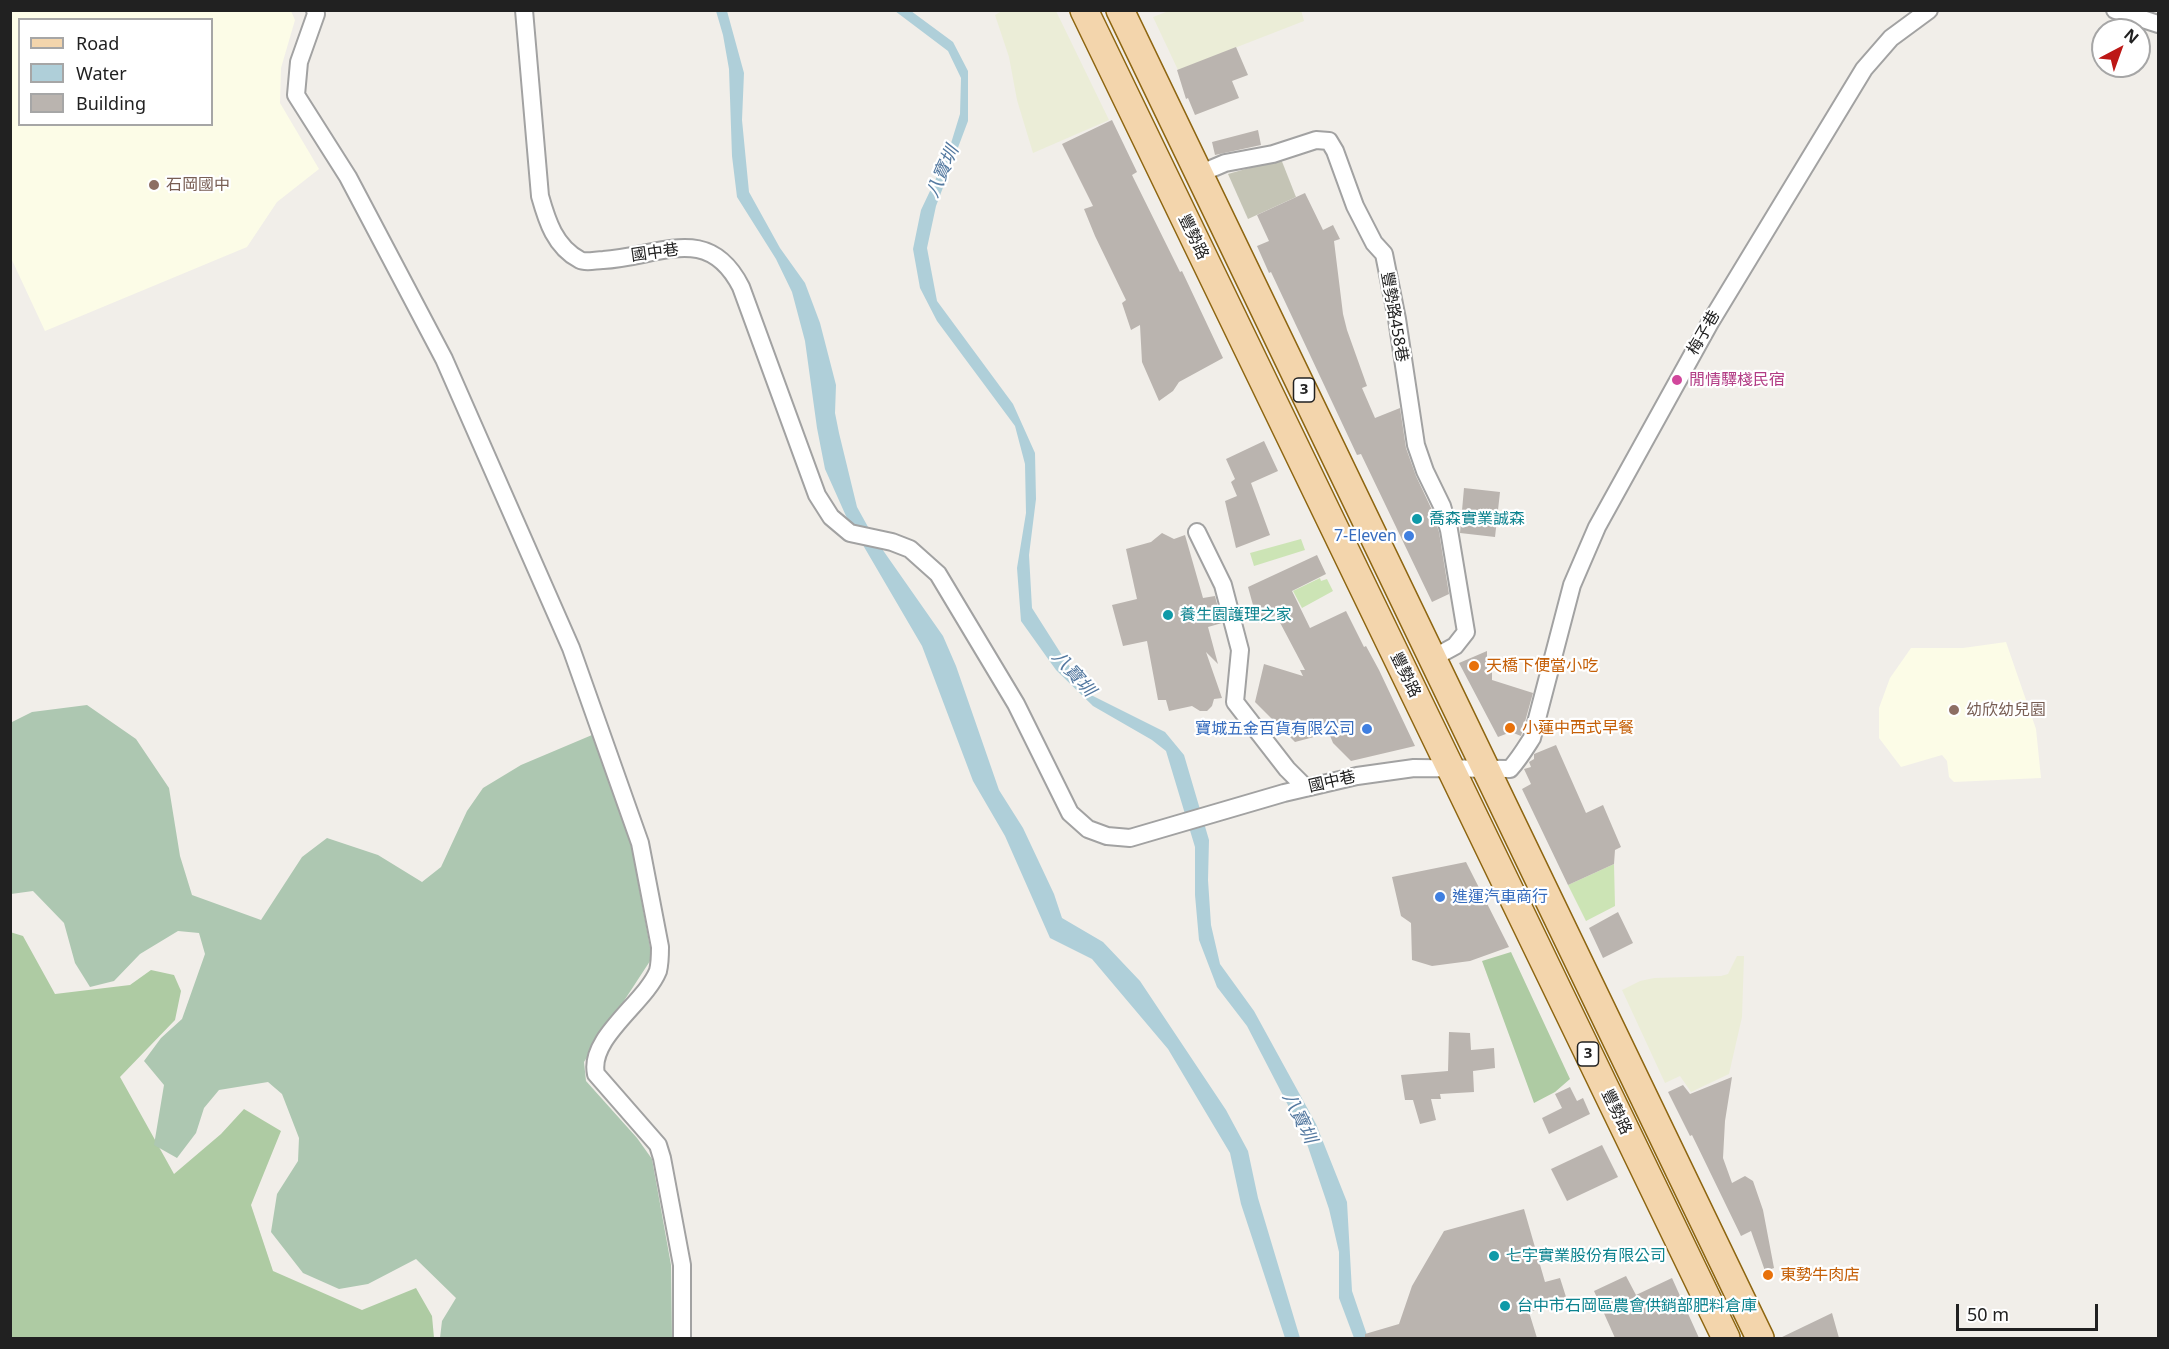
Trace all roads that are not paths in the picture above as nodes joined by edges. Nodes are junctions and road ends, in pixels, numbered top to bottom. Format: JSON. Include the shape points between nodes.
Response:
{"nodes":[{"id":1,"x":524,"y":10,"type":"edge"},
{"id":2,"x":1084,"y":10,"type":"edge"},
{"id":3,"x":1120,"y":10,"type":"edge"},
{"id":4,"x":1929,"y":10,"type":"edge"},
{"id":5,"x":2115,"y":10,"type":"edge"},
{"id":6,"x":319,"y":12,"type":"edge"},
{"id":7,"x":2158,"y":24,"type":"edge"},
{"id":8,"x":1199,"y":174,"type":"junction"},
{"id":9,"x":1197,"y":532,"type":"dead end"},
{"id":10,"x":1433,"y":658,"type":"junction"},
{"id":11,"x":1450,"y":769,"type":"junction"},
{"id":12,"x":1487,"y":770,"type":"junction"},
{"id":13,"x":1306,"y":788,"type":"junction"},
{"id":14,"x":682,"y":1338,"type":"edge"},
{"id":15,"x":1726,"y":1338,"type":"edge"},
{"id":16,"x":1760,"y":1338,"type":"edge"}],
"edges":[{"from":1,"to":13,"type":"street","name":"國中巷","via":[[540,196],[548,225],[562,246],[582,261],[700,248],[718,256],[732,270],[817,495],[831,517],[850,533],[910,549],[938,574],[1016,704],[1070,813],[1088,829],[1130,838]]},
{"from":2,"to":11,"type":"main road","name":"豐勢路","number":"3"},
{"from":3,"to":8,"type":"main road","name":"豐勢路","number":"3"},
{"from":4,"to":12,"type":"street","name":"梅子巷","via":[[1891,38],[1864,69],[1711,321],[1597,527],[1572,585],[1532,738],[1510,769]]},
{"from":5,"to":7,"type":"street"},
{"from":6,"to":14,"type":"street","via":[[299,62],[296,95],[348,177],[444,359],[571,648],[640,843],[660,963],[648,985],[605,1040],[594,1063],[596,1074],[658,1145],[682,1265]]},
{"from":8,"to":10,"type":"main road","name":"豐勢路","number":"3"},
{"from":8,"to":10,"type":"street","name":"豐勢路458巷","via":[[1225,163],[1273,154],[1316,140],[1329,141],[1335,151],[1354,206],[1384,254],[1416,445],[1442,506],[1469,627],[1455,646]]},
{"from":9,"to":13,"type":"street","via":[[1223,585],[1240,650],[1235,702]]},
{"from":10,"to":12,"type":"main road","name":"豐勢路","number":"3"},
{"from":11,"to":12,"type":"street","name":"國中巷"},
{"from":11,"to":13,"type":"street","name":"國中巷","via":[[1414,768]]},
{"from":11,"to":15,"type":"main road","name":"豐勢路","number":"3"},
{"from":12,"to":16,"type":"main road","name":"豐勢路","number":"3"}]}
